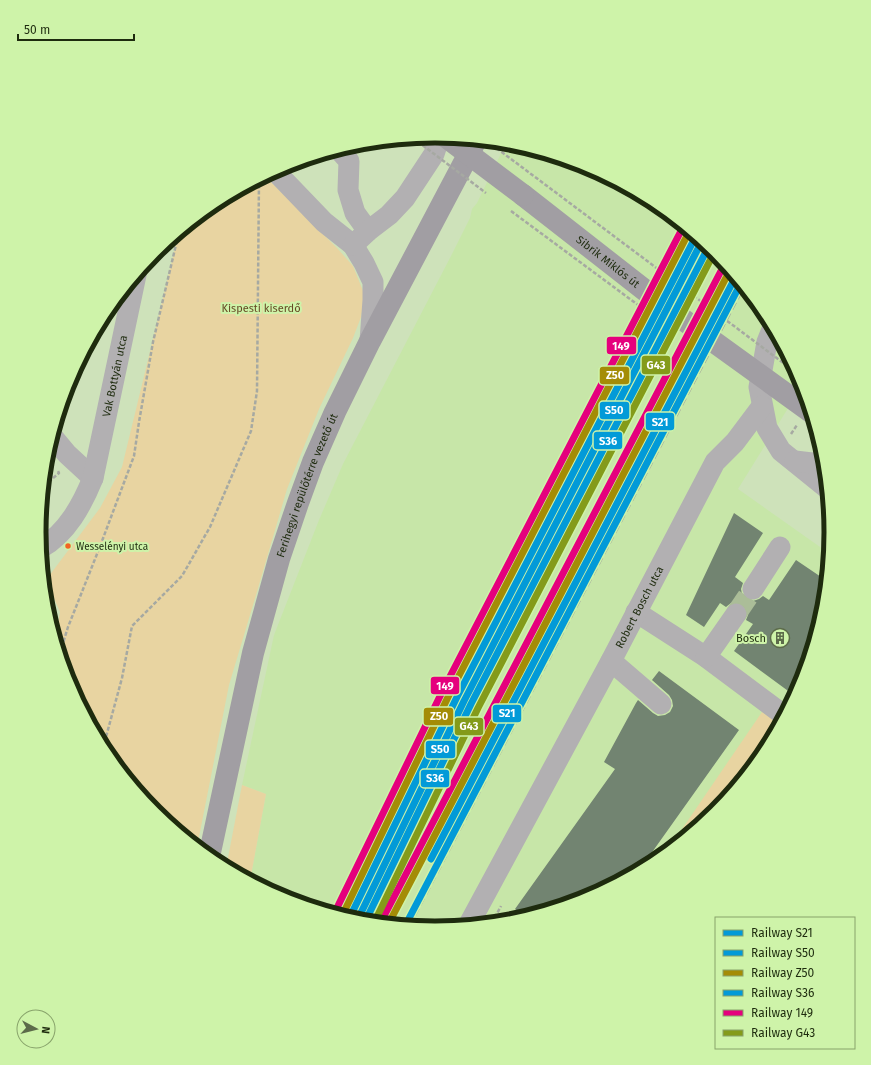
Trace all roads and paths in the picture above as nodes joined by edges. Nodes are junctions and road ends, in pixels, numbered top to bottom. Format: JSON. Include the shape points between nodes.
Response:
{"nodes":[{"id":1,"x":438,"y":143,"type":"edge"},
{"id":2,"x":420,"y":144,"type":"edge"},
{"id":3,"x":453,"y":144,"type":"edge"},
{"id":4,"x":473,"y":145,"type":"edge"},
{"id":5,"x":496,"y":148,"type":"edge"},
{"id":6,"x":343,"y":154,"type":"edge"},
{"id":7,"x":280,"y":176,"type":"edge"},
{"id":8,"x":259,"y":185,"type":"edge"},
{"id":9,"x":489,"y":195,"type":"dead end"},
{"id":10,"x":515,"y":202,"type":"junction"},
{"id":11,"x":368,"y":231,"type":"junction"},
{"id":12,"x":178,"y":241,"type":"edge"},
{"id":13,"x":353,"y":245,"type":"junction"},
{"id":14,"x":134,"y":287,"type":"edge"},
{"id":15,"x":660,"y":321,"type":"dead end"},
{"id":16,"x":770,"y":334,"type":"edge"},
{"id":17,"x":370,"y":341,"type":"junction"},
{"id":18,"x":788,"y":366,"type":"edge"},
{"id":19,"x":762,"y":406,"type":"junction"},
{"id":20,"x":803,"y":421,"type":"edge"},
{"id":21,"x":811,"y":430,"type":"edge"},
{"id":22,"x":57,"y":442,"type":"edge"},
{"id":23,"x":735,"y":442,"type":"junction"},
{"id":24,"x":784,"y":453,"type":"junction"},
{"id":25,"x":819,"y":462,"type":"edge"},
{"id":26,"x":57,"y":468,"type":"dead end"},
{"id":27,"x":93,"y":478,"type":"junction"},
{"id":28,"x":49,"y":482,"type":"edge"},
{"id":29,"x":822,"y":484,"type":"edge"},
{"id":30,"x":46,"y":545,"type":"edge"},
{"id":31,"x":780,"y":547,"type":"dead end"},
{"id":32,"x":753,"y":589,"type":"tunnel mouth"},
{"id":33,"x":636,"y":612,"type":"junction"},
{"id":34,"x":736,"y":614,"type":"tunnel mouth"},
{"id":35,"x":63,"y":644,"type":"edge"},
{"id":36,"x":706,"y":657,"type":"junction"},
{"id":37,"x":611,"y":661,"type":"junction"},
{"id":38,"x":661,"y":704,"type":"dead end"},
{"id":39,"x":781,"y":713,"type":"edge"},
{"id":40,"x":106,"y":739,"type":"edge"},
{"id":41,"x":210,"y":850,"type":"edge"},
{"id":42,"x":503,"y":902,"type":"dead end"},
{"id":43,"x":482,"y":919,"type":"edge"},
{"id":44,"x":484,"y":919,"type":"edge"}],
"edges":[{"from":1,"to":11,"type":"street","via":[[434,154],[405,198],[389,215]]},
{"from":2,"to":9,"type":"path","bridge":true},
{"from":3,"to":10,"type":"main road","name":"Sibrik Miklós út","bridge":true},
{"from":4,"to":17,"type":"main road","name":"Ferihegyi repülőtérre vezető út"},
{"from":5,"to":18,"type":"path","bridge":true},
{"from":6,"to":11,"type":"street","via":[[349,161],[348,190],[355,213]]},
{"from":7,"to":13,"type":"street","via":[[324,222]]},
{"from":8,"to":40,"type":"path","via":[[257,391],[251,431],[210,527],[182,576],[132,626],[122,678]]},
{"from":10,"to":15,"type":"path","bridge":true},
{"from":10,"to":20,"type":"main road","name":"Sibrik Miklós út","bridge":true,"via":[[674,313]]},
{"from":11,"to":13,"type":"street"},
{"from":12,"to":35,"type":"path","via":[[153,342],[134,456]]},
{"from":13,"to":17,"type":"street","via":[[373,282]]},
{"from":14,"to":27,"type":"street","name":"Vak Bottyán utca"},
{"from":16,"to":19,"type":"street","via":[[759,387]]},
{"from":17,"to":41,"type":"main road","name":"Ferihegyi repülőtérre vezető út","via":[[313,462],[279,559],[253,653]]},
{"from":19,"to":23,"type":"street","name":"Robert Bosch utca"},
{"from":19,"to":24,"type":"street","via":[[767,428]]},
{"from":20,"to":21,"type":"path","bridge":true},
{"from":20,"to":24,"type":"path"},
{"from":22,"to":27,"type":"street"},
{"from":23,"to":24,"type":"street","via":[[760,442]]},
{"from":23,"to":33,"type":"street","name":"Robert Bosch utca","via":[[716,462]]},
{"from":24,"to":25,"type":"street","via":[[812,463]]},
{"from":24,"to":29,"type":"street"},
{"from":26,"to":28,"type":"path","via":[[59,473]]},
{"from":27,"to":30,"type":"street","name":"Vak Bottyán utca","via":[[86,497],[70,522]]},
{"from":31,"to":32,"type":"street"},
{"from":33,"to":36,"type":"street"},
{"from":33,"to":37,"type":"street","name":"Robert Bosch utca"},
{"from":34,"to":36,"type":"street"},
{"from":36,"to":39,"type":"street"},
{"from":37,"to":38,"type":"street"},
{"from":37,"to":43,"type":"street","name":"Robert Bosch utca"},
{"from":42,"to":44,"type":"path"}]}
